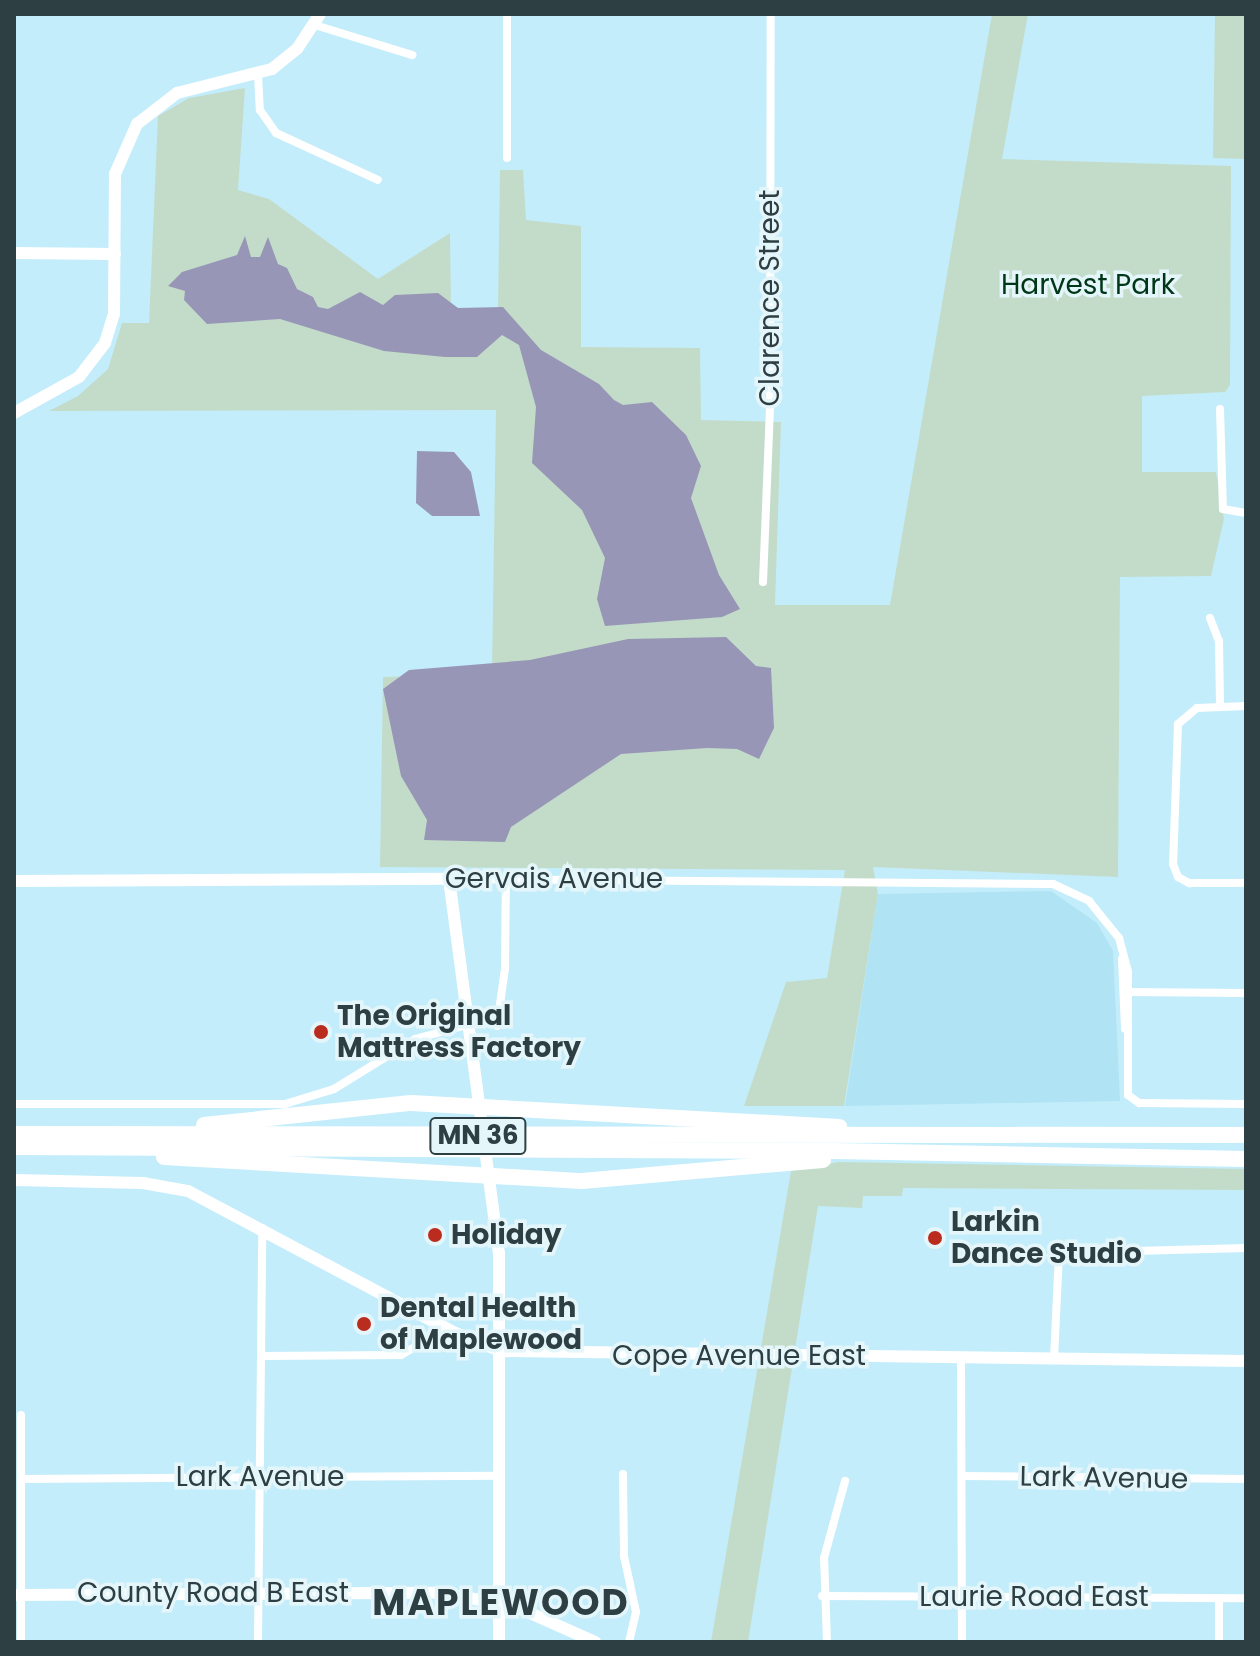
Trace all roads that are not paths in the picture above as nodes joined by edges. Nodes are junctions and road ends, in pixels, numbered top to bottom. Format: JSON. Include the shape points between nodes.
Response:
{"nodes":[{"id":1,"x":507,"y":14,"type":"edge"},
{"id":2,"x":771,"y":14,"type":"edge"},
{"id":3,"x":318,"y":19,"type":"edge"},
{"id":4,"x":412,"y":55,"type":"dead end"},
{"id":5,"x":258,"y":75,"type":"junction"},
{"id":6,"x":507,"y":158,"type":"dead end"},
{"id":7,"x":378,"y":180,"type":"dead end"},
{"id":8,"x":14,"y":253,"type":"edge"},
{"id":9,"x":115,"y":254,"type":"junction"},
{"id":10,"x":1220,"y":409,"type":"dead end"},
{"id":11,"x":14,"y":413,"type":"edge"},
{"id":12,"x":1246,"y":513,"type":"edge"},
{"id":13,"x":763,"y":582,"type":"dead end"},
{"id":14,"x":1210,"y":618,"type":"dead end"},
{"id":15,"x":1220,"y":706,"type":"junction"},
{"id":16,"x":1246,"y":706,"type":"edge"},
{"id":17,"x":449,"y":879,"type":"junction"},
{"id":18,"x":506,"y":879,"type":"junction"},
{"id":19,"x":14,"y":881,"type":"edge"},
{"id":20,"x":1246,"y":883,"type":"edge"},
{"id":21,"x":1123,"y":956,"type":"junction"},
{"id":22,"x":1128,"y":992,"type":"junction"},
{"id":23,"x":1246,"y":993,"type":"edge"},
{"id":24,"x":467,"y":1025,"type":"junction"},
{"id":25,"x":497,"y":1026,"type":"dead end"},
{"id":26,"x":1125,"y":1029,"type":"junction"},
{"id":27,"x":14,"y":1104,"type":"edge"},
{"id":28,"x":1246,"y":1104,"type":"edge"},
{"id":29,"x":479,"y":1111,"type":"junction"},
{"id":30,"x":21,"y":1134,"type":"edge"},
{"id":31,"x":1246,"y":1135,"type":"edge"},
{"id":32,"x":928,"y":1136,"type":"junction"},
{"id":33,"x":14,"y":1147,"type":"edge"},
{"id":34,"x":93,"y":1148,"type":"junction"},
{"id":35,"x":977,"y":1154,"type":"junction"},
{"id":36,"x":1246,"y":1159,"type":"edge"},
{"id":37,"x":489,"y":1173,"type":"junction"},
{"id":38,"x":14,"y":1180,"type":"edge"},
{"id":39,"x":262,"y":1228,"type":"junction"},
{"id":40,"x":1246,"y":1248,"type":"edge"},
{"id":41,"x":418,"y":1345,"type":"dead end"},
{"id":42,"x":500,"y":1351,"type":"junction"},
{"id":43,"x":261,"y":1356,"type":"junction"},
{"id":44,"x":961,"y":1359,"type":"junction"},
{"id":45,"x":1054,"y":1359,"type":"junction"},
{"id":46,"x":1246,"y":1361,"type":"edge"},
{"id":47,"x":21,"y":1415,"type":"dead end"},
{"id":48,"x":623,"y":1474,"type":"dead end"},
{"id":49,"x":500,"y":1476,"type":"junction"},
{"id":50,"x":962,"y":1476,"type":"junction"},
{"id":51,"x":261,"y":1477,"type":"junction"},
{"id":52,"x":21,"y":1479,"type":"junction"},
{"id":53,"x":1246,"y":1479,"type":"edge"},
{"id":54,"x":845,"y":1481,"type":"dead end"},
{"id":55,"x":259,"y":1593,"type":"junction"},
{"id":56,"x":17,"y":1595,"type":"edge"},
{"id":57,"x":822,"y":1596,"type":"junction"},
{"id":58,"x":962,"y":1597,"type":"junction"},
{"id":59,"x":1219,"y":1598,"type":"junction"},
{"id":60,"x":1246,"y":1598,"type":"edge"},
{"id":61,"x":500,"y":1602,"type":"junction"},
{"id":62,"x":21,"y":1642,"type":"edge"},
{"id":63,"x":258,"y":1642,"type":"edge"},
{"id":64,"x":499,"y":1642,"type":"edge"},
{"id":65,"x":595,"y":1642,"type":"edge"},
{"id":66,"x":629,"y":1642,"type":"edge"},
{"id":67,"x":827,"y":1642,"type":"edge"},
{"id":68,"x":962,"y":1642,"type":"edge"},
{"id":69,"x":1219,"y":1642,"type":"edge"}],
"edges":[{"from":1,"to":6,"type":"street"},
{"from":2,"to":13,"type":"street","name":"Clarence Street","via":[[770,406]]},
{"from":3,"to":4,"type":"street"},
{"from":3,"to":5,"type":"street","via":[[286,59]]},
{"from":5,"to":7,"type":"street","via":[[260,110],[269,127]]},
{"from":5,"to":9,"type":"street","via":[[177,93],[137,124],[115,174]]},
{"from":8,"to":9,"type":"street"},
{"from":9,"to":11,"type":"street","via":[[114,314],[98,356],[67,386]]},
{"from":10,"to":12,"type":"street","via":[[1223,509]]},
{"from":14,"to":15,"type":"street","via":[[1219,641]]},
{"from":15,"to":16,"type":"street"},
{"from":15,"to":20,"type":"street","via":[[1190,711],[1174,732],[1173,864],[1178,877],[1189,883]]},
{"from":17,"to":18,"type":"street","name":"Gervais Avenue"},
{"from":17,"to":19,"type":"street","name":"Gervais Avenue"},
{"from":17,"to":24,"type":"street"},
{"from":18,"to":21,"type":"street","name":"Gervais Avenue","via":[[1039,882],[1089,901],[1110,922]]},
{"from":18,"to":25,"type":"street","via":[[505,968]]},
{"from":21,"to":22,"type":"street"},
{"from":21,"to":26,"type":"street"},
{"from":22,"to":23,"type":"street"},
{"from":22,"to":26,"type":"street"},
{"from":24,"to":27,"type":"street","via":[[415,1039],[334,1089],[285,1104]]},
{"from":24,"to":29,"type":"street"},
{"from":26,"to":28,"type":"street","via":[[1128,1095],[1139,1103]]},
{"from":29,"to":30,"type":"highway","via":[[392,1105],[231,1123]]},
{"from":29,"to":32,"type":"highway"},
{"from":29,"to":37,"type":"street"},
{"from":30,"to":32,"type":"highway","number":"MN 36"},
{"from":31,"to":32,"type":"highway","number":"MN 36"},
{"from":33,"to":34,"type":"highway","number":"MN 36"},
{"from":34,"to":35,"type":"highway","number":"MN 36"},
{"from":34,"to":37,"type":"highway","via":[[180,1159]]},
{"from":35,"to":36,"type":"highway","number":"MN 36"},
{"from":35,"to":37,"type":"highway","via":[[821,1160],[645,1179]]},
{"from":37,"to":42,"type":"street","via":[[499,1256]]},
{"from":38,"to":39,"type":"street","name":"Cope Avenue East","via":[[169,1186],[207,1198]]},
{"from":39,"to":42,"type":"street","name":"Cope Avenue East","via":[[451,1331]]},
{"from":39,"to":43,"type":"street"},
{"from":40,"to":45,"type":"street","via":[[1059,1253]]},
{"from":41,"to":43,"type":"street","via":[[401,1355]]},
{"from":42,"to":44,"type":"street","name":"Cope Avenue East"},
{"from":42,"to":49,"type":"street"},
{"from":43,"to":51,"type":"street"},
{"from":44,"to":45,"type":"street","name":"Cope Avenue East"},
{"from":44,"to":50,"type":"street"},
{"from":45,"to":46,"type":"street","name":"Cope Avenue East"},
{"from":47,"to":52,"type":"street"},
{"from":48,"to":66,"type":"street","via":[[624,1556],[636,1612]]},
{"from":49,"to":51,"type":"street","name":"Lark Avenue"},
{"from":49,"to":61,"type":"street"},
{"from":50,"to":53,"type":"street","name":"Lark Avenue"},
{"from":50,"to":58,"type":"street"},
{"from":51,"to":52,"type":"street","name":"Lark Avenue"},
{"from":51,"to":55,"type":"street"},
{"from":52,"to":56,"type":"street"},
{"from":54,"to":57,"type":"street","via":[[825,1548]]},
{"from":55,"to":56,"type":"street","name":"County Road B East"},
{"from":55,"to":61,"type":"street","name":"County Road B East","via":[[437,1593]]},
{"from":55,"to":63,"type":"street"},
{"from":56,"to":62,"type":"street"},
{"from":57,"to":58,"type":"street","name":"Laurie Road East"},
{"from":57,"to":67,"type":"street"},
{"from":58,"to":59,"type":"street","name":"Laurie Road East"},
{"from":58,"to":68,"type":"street"},
{"from":59,"to":60,"type":"street","name":"Laurie Road East"},
{"from":59,"to":69,"type":"street"},
{"from":61,"to":64,"type":"street"},
{"from":61,"to":65,"type":"street","name":"County Road B East"}]}
